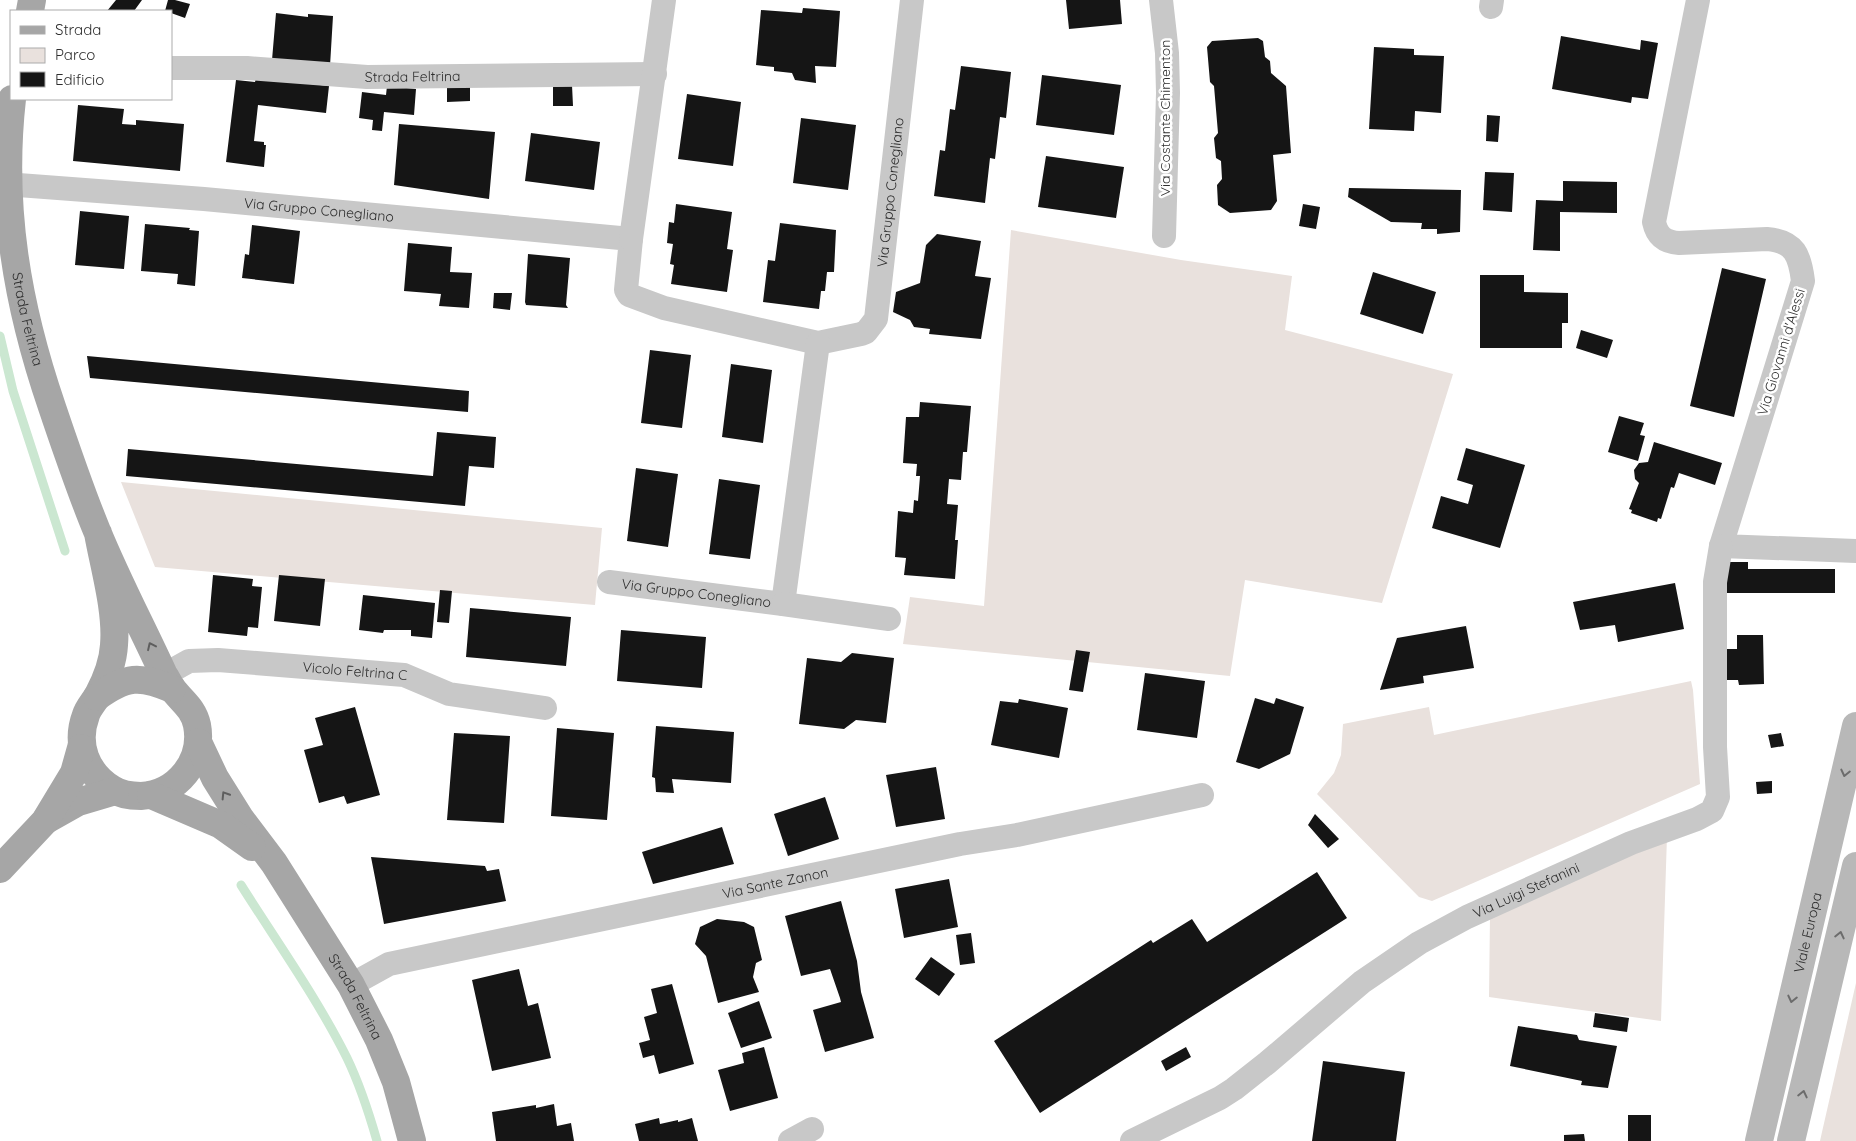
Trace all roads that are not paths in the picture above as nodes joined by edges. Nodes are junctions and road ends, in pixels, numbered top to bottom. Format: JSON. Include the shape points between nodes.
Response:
{"nodes":[{"id":1,"x":664,"y":0,"type":"edge"},
{"id":2,"x":912,"y":0,"type":"edge"},
{"id":3,"x":1161,"y":0,"type":"edge"},
{"id":4,"x":1698,"y":0,"type":"edge"},
{"id":5,"x":172,"y":68,"type":"edge"},
{"id":6,"x":654,"y":74,"type":"junction"},
{"id":7,"x":12,"y":100,"type":"edge"},
{"id":8,"x":4,"y":117,"type":"edge"},
{"id":9,"x":5,"y":184,"type":"junction"},
{"id":10,"x":1164,"y":236,"type":"dead end"},
{"id":11,"x":632,"y":239,"type":"junction"},
{"id":12,"x":818,"y":343,"type":"junction"},
{"id":13,"x":98,"y":533,"type":"junction"},
{"id":14,"x":1721,"y":546,"type":"junction"},
{"id":15,"x":1856,"y":551,"type":"edge"},
{"id":16,"x":609,"y":582,"type":"dead end"},
{"id":17,"x":783,"y":604,"type":"junction"},
{"id":18,"x":889,"y":618,"type":"dead end"},
{"id":19,"x":168,"y":682,"type":"junction"},
{"id":20,"x":97,"y":697,"type":"junction"},
{"id":21,"x":545,"y":708,"type":"dead end"},
{"id":22,"x":1856,"y":726,"type":"edge"},
{"id":23,"x":198,"y":742,"type":"junction"},
{"id":24,"x":82,"y":748,"type":"junction"},
{"id":25,"x":115,"y":791,"type":"junction"},
{"id":26,"x":151,"y":795,"type":"junction"},
{"id":27,"x":1202,"y":795,"type":"dead end"},
{"id":28,"x":45,"y":821,"type":"junction"},
{"id":29,"x":274,"y":863,"type":"junction"},
{"id":30,"x":1856,"y":866,"type":"edge"},
{"id":31,"x":0,"y":869,"type":"edge"},
{"id":32,"x":351,"y":985,"type":"junction"},
{"id":33,"x":812,"y":1129,"type":"dead end"},
{"id":34,"x":412,"y":1141,"type":"edge"},
{"id":35,"x":790,"y":1141,"type":"edge"},
{"id":36,"x":1132,"y":1141,"type":"edge"},
{"id":37,"x":1759,"y":1141,"type":"edge"},
{"id":38,"x":1791,"y":1141,"type":"edge"}],
"edges":[{"from":1,"to":6,"type":"street","name":"Via Gruppo Conegliano"},
{"from":2,"to":12,"type":"street","name":"Via Gruppo Conegliano","via":[[876,319],[866,332]]},
{"from":3,"to":10,"type":"street","name":"Via Costante Chimenton","via":[[1168,93]]},
{"from":4,"to":14,"type":"street","name":"Via Giovanni d'Alessi","via":[[1654,222],[1656,231],[1672,243],[1778,240],[1796,252],[1803,281]]},
{"from":5,"to":6,"type":"street","name":"Strada Feltrina","via":[[246,68],[367,77]]},
{"from":6,"to":11,"type":"street","name":"Via Gruppo Conegliano"},
{"from":7,"to":8,"type":"main road","name":"Strada Feltrina"},
{"from":8,"to":9,"type":"main road","name":"Strada Feltrina"},
{"from":9,"to":11,"type":"street","name":"Via Gruppo Conegliano","via":[[204,198]]},
{"from":9,"to":13,"type":"main road","name":"Strada Feltrina","via":[[11,253],[27,327],[72,467]]},
{"from":11,"to":12,"type":"street","name":"Via Gruppo Conegliano","via":[[626,290],[629,296],[664,308]]},
{"from":12,"to":17,"type":"street","name":"Via Gruppo Conegliano"},
{"from":19,"to":13,"type":"main road","name":"Strada Feltrina","one_way":true},
{"from":13,"to":20,"type":"main road","name":"Strada Feltrina","via":[[114,630],[112,660]]},
{"from":14,"to":15,"type":"street"},
{"from":14,"to":36,"type":"street","name":"Via Luigi Stefanini","via":[[1715,582],[1718,797],[1712,811],[1467,917],[1418,943],[1362,982],[1234,1089]]},
{"from":16,"to":17,"type":"street","name":"Via Gruppo Conegliano"},
{"from":17,"to":18,"type":"street","name":"Via Gruppo Conegliano"},
{"from":19,"to":20,"type":"main road","name":"Strada Feltrina","via":[[134,680],[114,685]]},
{"from":19,"to":21,"type":"street","name":"Vicolo Feltrina C","via":[[189,661],[218,660],[404,675],[449,694]]},
{"from":19,"to":23,"type":"main road","name":"Strada Feltrina","via":[[187,703],[197,724]]},
{"from":20,"to":24,"type":"main road","name":"Strada Feltrina","via":[[81,730]]},
{"from":22,"to":37,"type":"main road","name":"Viale Europa","one_way":true},
{"from":23,"to":26,"type":"main road","name":"Strada Feltrina","via":[[193,762],[183,777],[168,789]]},
{"from":29,"to":23,"type":"main road","name":"Strada Feltrina","one_way":true,"via":[[240,818]]},
{"from":24,"to":25,"type":"main road","name":"Strada Feltrina","via":[[88,766],[99,781]]},
{"from":24,"to":28,"type":"main road","via":[[74,772]]},
{"from":25,"to":26,"type":"main road","name":"Strada Feltrina","via":[[132,796]]},
{"from":25,"to":28,"type":"main road","via":[[78,802]]},
{"from":26,"to":29,"type":"main road","name":"Strada Feltrina","via":[[221,824]]},
{"from":27,"to":32,"type":"street","name":"Via Sante Zanon","via":[[389,964]]},
{"from":28,"to":31,"type":"main road"},
{"from":29,"to":32,"type":"main road","name":"Strada Feltrina"},
{"from":38,"to":30,"type":"main road","one_way":true},
{"from":32,"to":34,"type":"main road","name":"Strada Feltrina","via":[[396,1082]]},
{"from":33,"to":35,"type":"street"}]}
